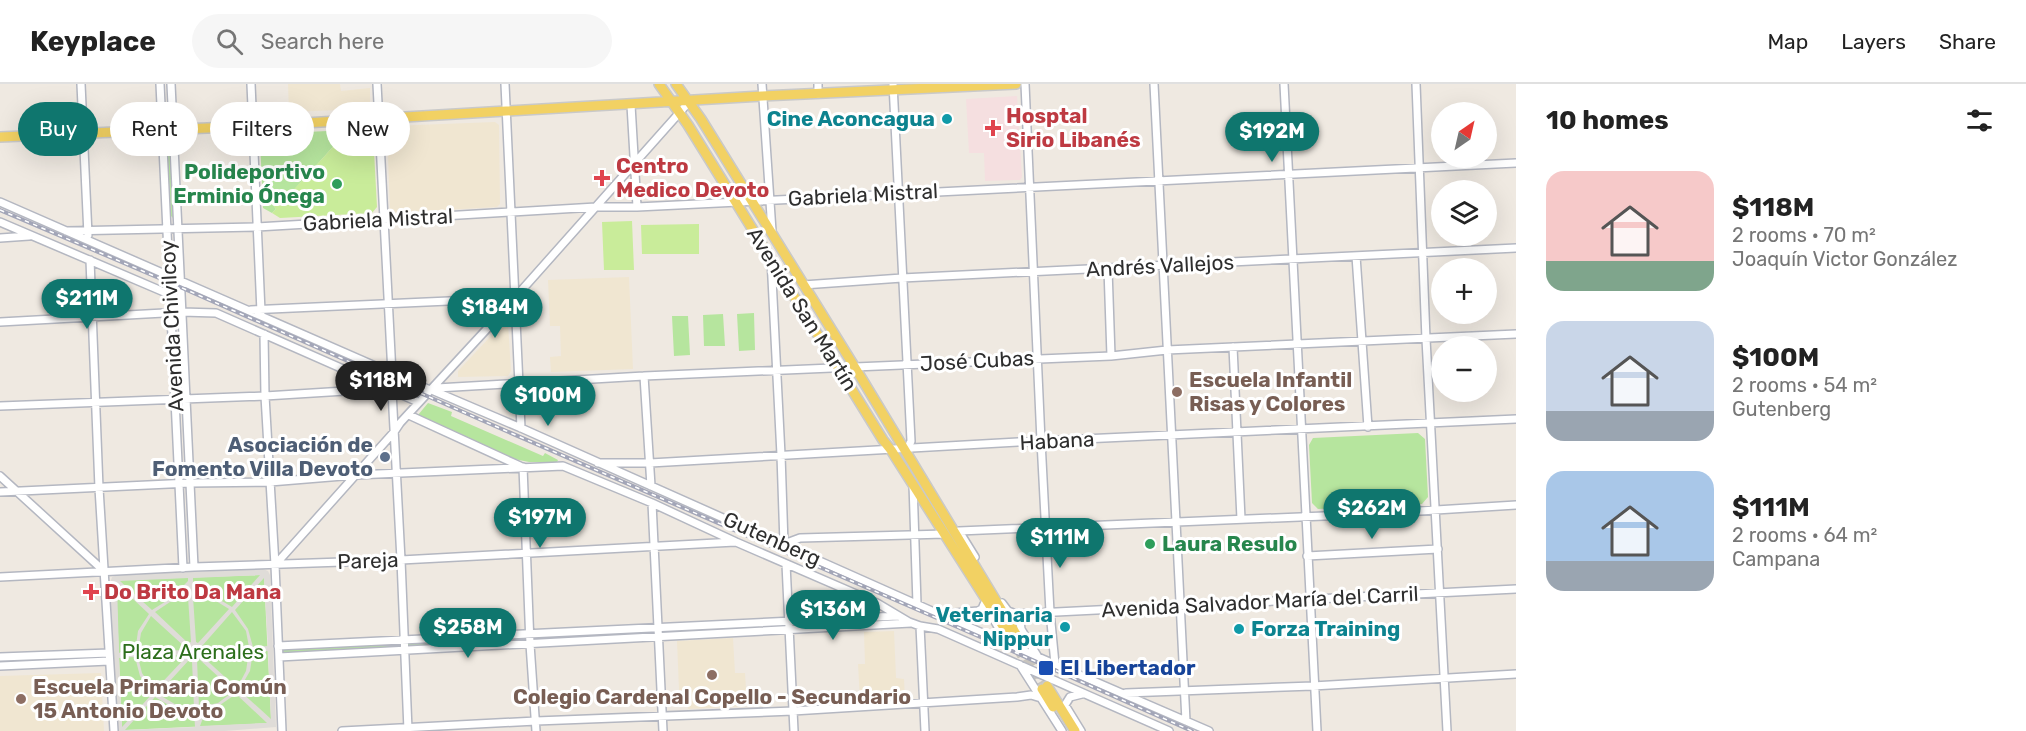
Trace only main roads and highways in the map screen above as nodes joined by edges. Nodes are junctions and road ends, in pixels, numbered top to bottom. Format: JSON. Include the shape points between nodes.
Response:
{"nodes":[{"id":1,"x":659,"y":84,"type":"edge"},
{"id":2,"x":676,"y":84,"type":"edge"},
{"id":3,"x":1016,"y":84,"type":"edge"},
{"id":4,"x":894,"y":87,"type":"edge"},
{"id":5,"x":689,"y":102,"type":"junction"},
{"id":6,"x":673,"y":103,"type":"junction"},
{"id":7,"x":0,"y":137,"type":"edge"},
{"id":8,"x":1068,"y":731,"type":"edge"},
{"id":9,"x":1075,"y":731,"type":"edge"}],
"edges":[{"from":1,"to":6,"type":"main road","name":"Avenida San Martín"},
{"from":2,"to":5,"type":"main road","name":"Avenida San Martín"},
{"from":3,"to":4,"type":"main road"},
{"from":4,"to":5,"type":"main road"},
{"from":5,"to":6,"type":"main road"},
{"from":5,"to":6,"type":"main road","name":"Avenida San Martín","via":[[906,448],[1011,638]]},
{"from":6,"to":7,"type":"main road"},
{"from":8,"to":9,"type":"main road","via":[[1043,691]]}]}
